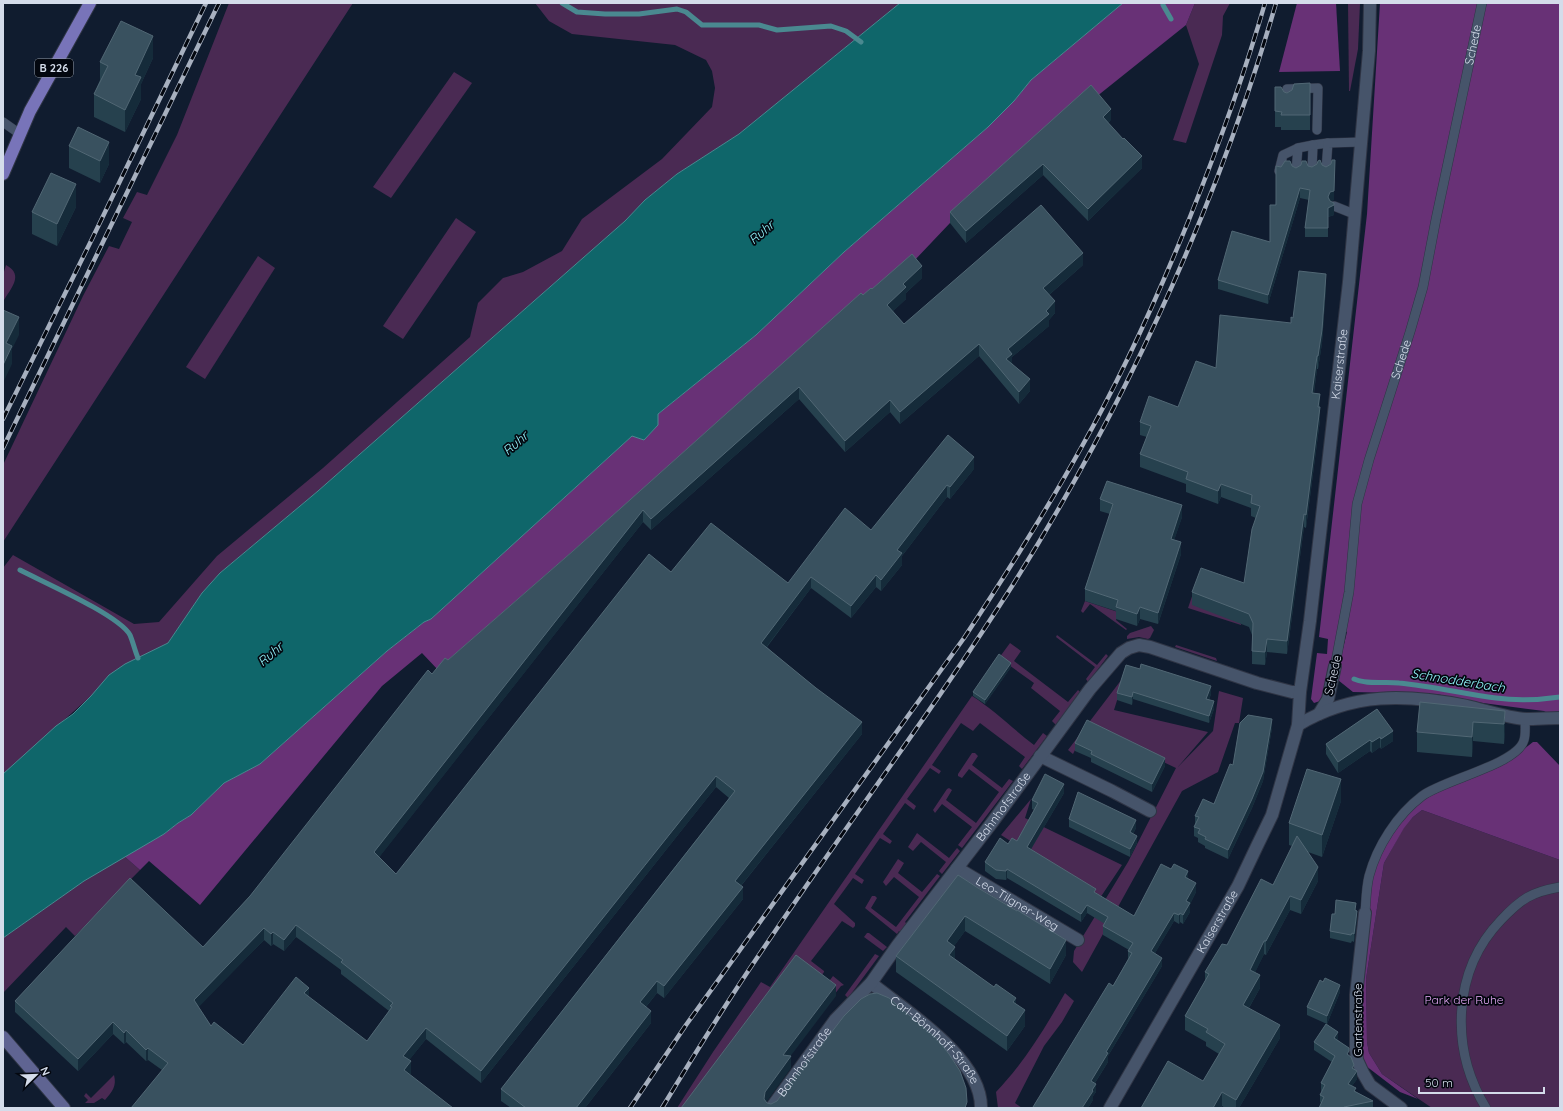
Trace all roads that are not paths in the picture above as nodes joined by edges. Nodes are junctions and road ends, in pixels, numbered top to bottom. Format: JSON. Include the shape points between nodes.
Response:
{"nodes":[{"id":1,"x":90,"y":3,"type":"edge"},
{"id":2,"x":1370,"y":3,"type":"edge"},
{"id":3,"x":1482,"y":3,"type":"edge"},
{"id":4,"x":1287,"y":102,"type":"edge"},
{"id":5,"x":3,"y":122,"type":"edge"},
{"id":6,"x":1317,"y":130,"type":"dead end"},
{"id":7,"x":20,"y":134,"type":"junction"},
{"id":8,"x":1362,"y":142,"type":"junction"},
{"id":9,"x":1328,"y":143,"type":"junction"},
{"id":10,"x":1313,"y":145,"type":"junction"},
{"id":11,"x":1298,"y":148,"type":"junction"},
{"id":12,"x":1312,"y":170,"type":"edge"},
{"id":13,"x":1326,"y":170,"type":"edge"},
{"id":14,"x":1279,"y":171,"type":"edge"},
{"id":15,"x":1296,"y":171,"type":"edge"},
{"id":16,"x":3,"y":174,"type":"edge"},
{"id":17,"x":1334,"y":206,"type":"edge"},
{"id":18,"x":1354,"y":214,"type":"junction"},
{"id":19,"x":1335,"y":666,"type":"joint"},
{"id":20,"x":1300,"y":692,"type":"junction"},
{"id":21,"x":1319,"y":714,"type":"junction"},
{"id":22,"x":1560,"y":718,"type":"edge"},
{"id":23,"x":1525,"y":719,"type":"junction"},
{"id":24,"x":1298,"y":725,"type":"junction"},
{"id":25,"x":1040,"y":756,"type":"junction"},
{"id":26,"x":1150,"y":811,"type":"dead end"},
{"id":27,"x":957,"y":868,"type":"junction"},
{"id":28,"x":1560,"y":887,"type":"edge"},
{"id":29,"x":1364,"y":913,"type":"joint"},
{"id":30,"x":1078,"y":940,"type":"dead end"},
{"id":31,"x":871,"y":983,"type":"junction"},
{"id":32,"x":3,"y":1037,"type":"edge"},
{"id":33,"x":63,"y":1107,"type":"edge"},
{"id":34,"x":771,"y":1108,"type":"edge"},
{"id":35,"x":981,"y":1108,"type":"edge"},
{"id":36,"x":1110,"y":1108,"type":"edge"},
{"id":37,"x":1402,"y":1108,"type":"edge"},
{"id":38,"x":1486,"y":1108,"type":"edge"}],
"edges":[{"from":1,"to":7,"type":"main road","number":"B 226","via":[[30,111]]},
{"from":2,"to":8,"type":"street","name":"Kaiserstraße"},
{"from":3,"to":19,"type":"lane","name":"Schede","via":[[1424,287],[1358,497],[1349,592]]},
{"from":4,"to":6,"type":"lane","via":[[1287,89],[1318,88]]},
{"from":5,"to":7,"type":"lane"},
{"from":7,"to":16,"type":"main road","number":"B 226"},
{"from":8,"to":9,"type":"lane"},
{"from":8,"to":18,"type":"street","name":"Kaiserstraße"},
{"from":9,"to":10,"type":"lane"},
{"from":9,"to":13,"type":"lane"},
{"from":10,"to":11,"type":"lane"},
{"from":10,"to":12,"type":"lane"},
{"from":11,"to":14,"type":"lane","via":[[1283,155]]},
{"from":11,"to":15,"type":"lane"},
{"from":17,"to":18,"type":"lane"},
{"from":18,"to":20,"type":"street","name":"Kaiserstraße","via":[[1338,384]]},
{"from":19,"to":21,"type":"street","name":"Schede","via":[[1328,699]]},
{"from":20,"to":24,"type":"street","name":"Kaiserstraße"},
{"from":20,"to":25,"type":"street","name":"Bahnhofstraße","via":[[1257,683],[1139,645],[1121,653],[1090,689]]},
{"from":21,"to":23,"type":"street","via":[[1359,701],[1389,697],[1436,700]]},
{"from":21,"to":24,"type":"street"},
{"from":22,"to":23,"type":"street"},
{"from":23,"to":29,"type":"lane","via":[[1524,741],[1509,757],[1422,796],[1402,815],[1380,849],[1369,876]]},
{"from":24,"to":36,"type":"street","name":"Kaiserstraße","via":[[1272,815],[1258,846],[1238,886]]},
{"from":25,"to":26,"type":"street"},
{"from":25,"to":27,"type":"street","name":"Bahnhofstraße"},
{"from":27,"to":30,"type":"street","name":"Leo-Tilgner-Weg"},
{"from":27,"to":31,"type":"street","name":"Bahnhofstraße","via":[[896,946]]},
{"from":28,"to":38,"type":"lane","via":[[1530,894],[1518,903],[1491,930],[1469,971],[1462,1006],[1463,1042],[1472,1082]]},
{"from":29,"to":37,"type":"street","name":"Gartenstraße","via":[[1356,995],[1357,1060],[1370,1085]]},
{"from":31,"to":34,"type":"street","name":"Bahnhofstraße","via":[[835,1020]]},
{"from":31,"to":35,"type":"street","name":"Carl-Bönnhoff-Straße","via":[[926,1026],[962,1059],[976,1084]]},
{"from":32,"to":33,"type":"main road"}]}
